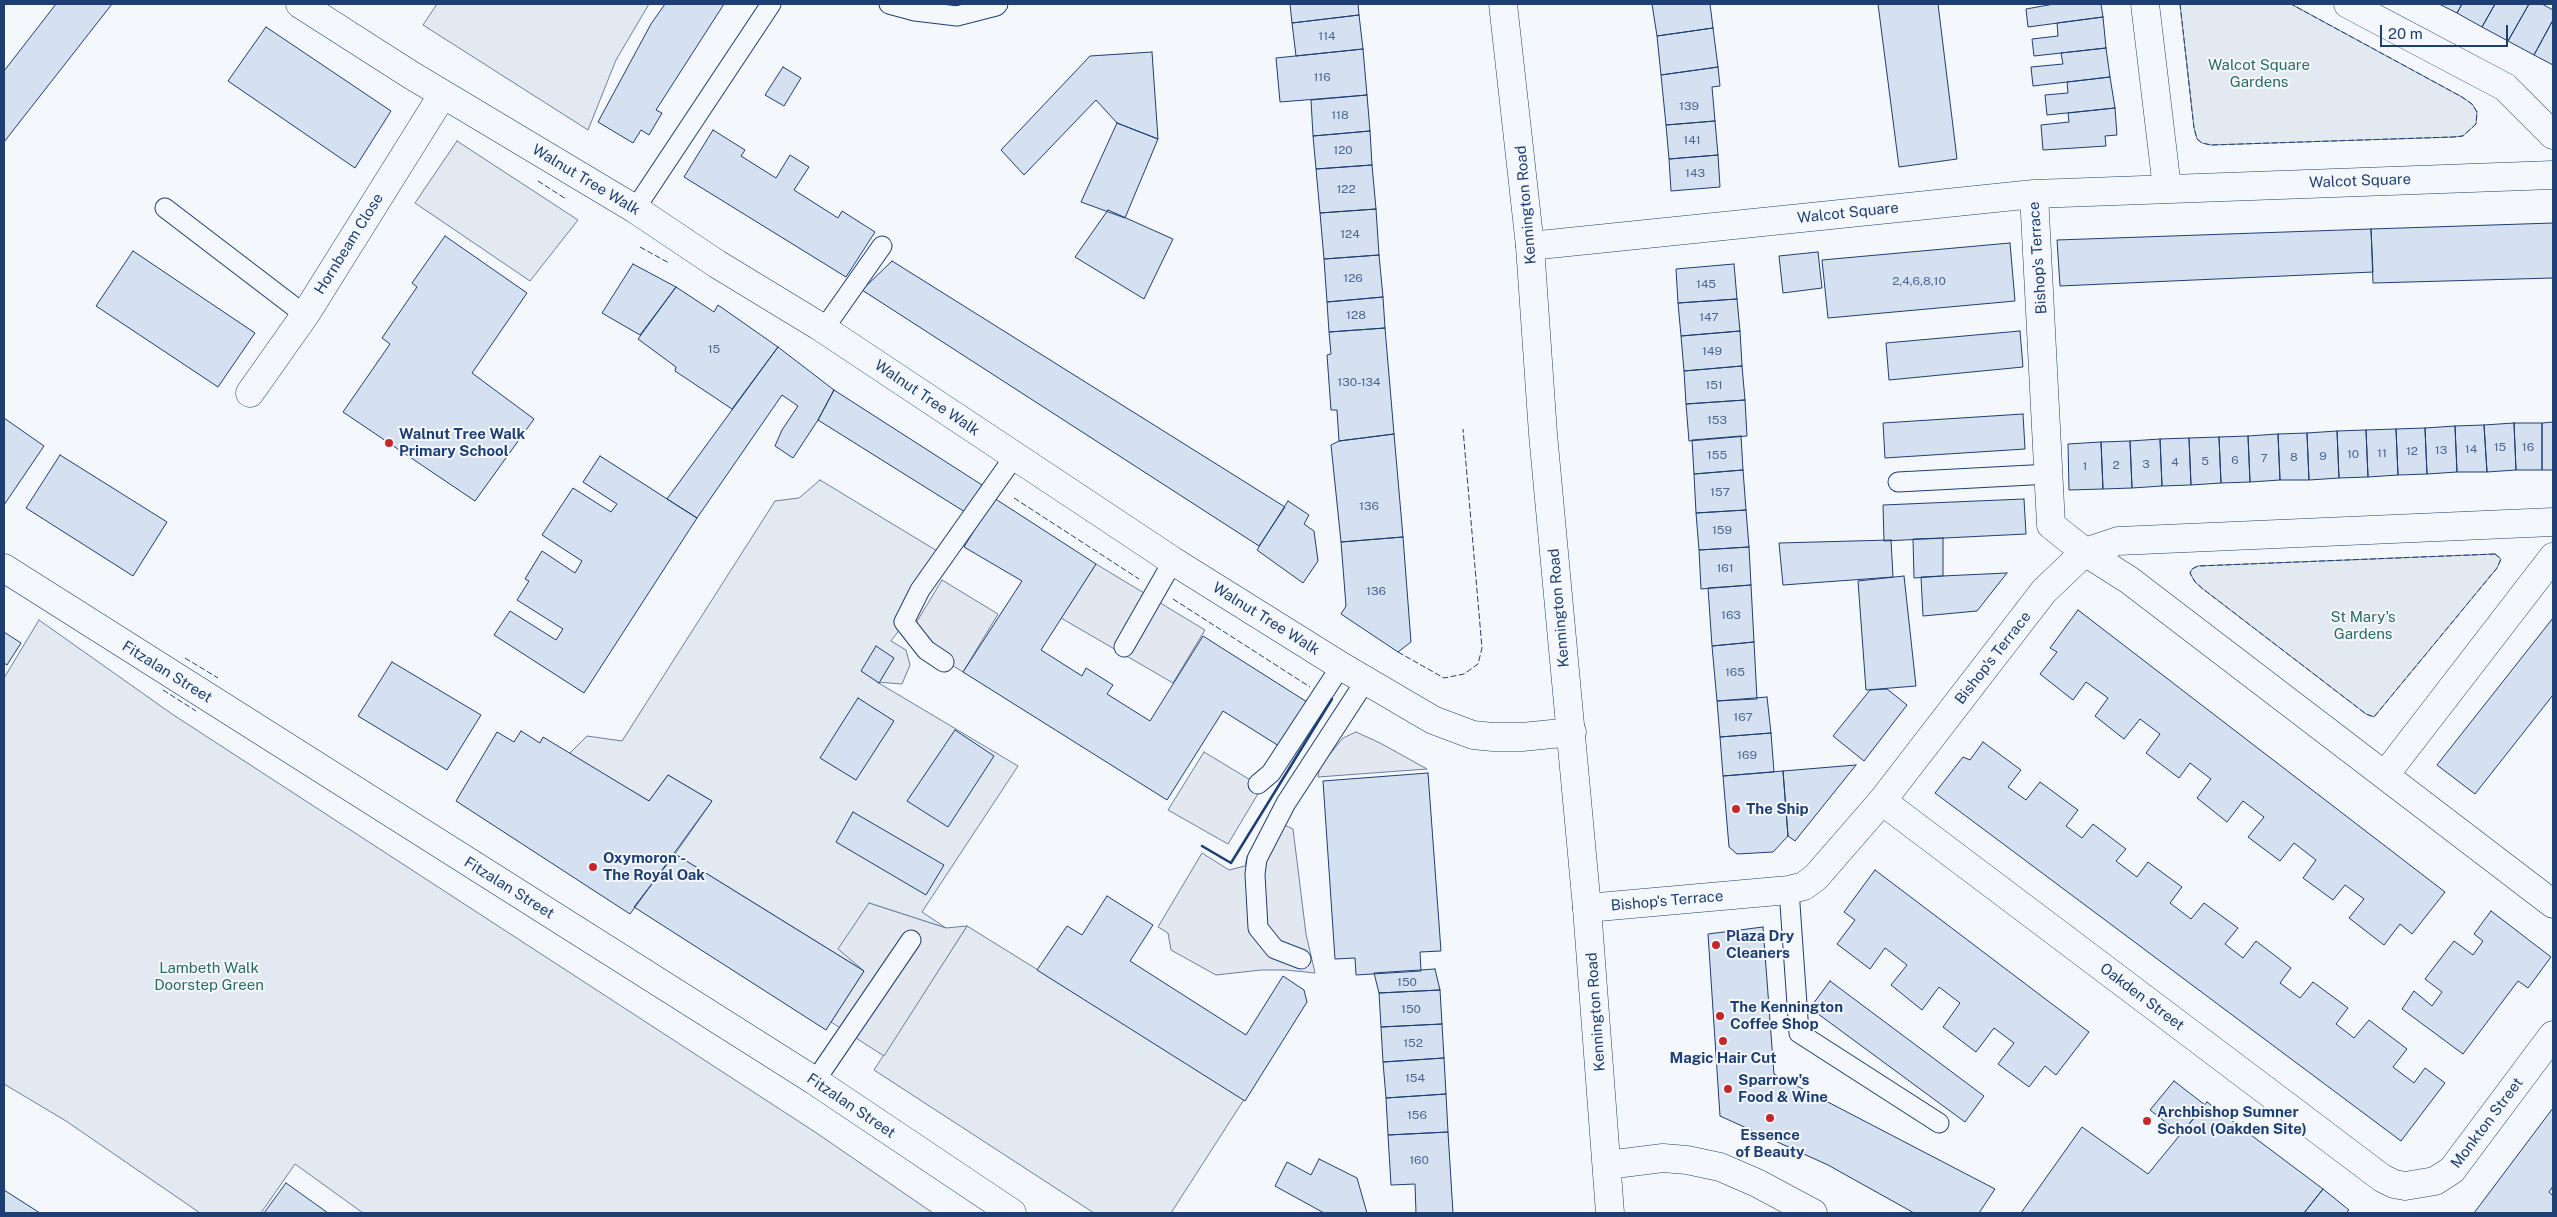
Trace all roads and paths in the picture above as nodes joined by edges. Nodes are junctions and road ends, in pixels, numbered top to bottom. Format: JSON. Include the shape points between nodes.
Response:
{"nodes":[{"id":1,"x":300,"y":4,"type":"edge"},
{"id":2,"x":771,"y":4,"type":"edge"},
{"id":3,"x":889,"y":4,"type":"edge"},
{"id":4,"x":998,"y":4,"type":"edge"},
{"id":5,"x":1504,"y":4,"type":"edge"},
{"id":6,"x":2145,"y":4,"type":"edge"},
{"id":7,"x":2348,"y":4,"type":"edge"},
{"id":8,"x":443,"y":94,"type":"junction"},
{"id":9,"x":2553,"y":135,"type":"edge"},
{"id":10,"x":2553,"y":175,"type":"edge"},
{"id":11,"x":2167,"y":188,"type":"junction"},
{"id":12,"x":2034,"y":194,"type":"junction"},
{"id":13,"x":165,"y":208,"type":"dead end"},
{"id":14,"x":635,"y":209,"type":"junction"},
{"id":15,"x":882,"y":246,"type":"dead end"},
{"id":16,"x":1530,"y":246,"type":"junction"},
{"id":17,"x":305,"y":315,"type":"junction"},
{"id":18,"x":823,"y":330,"type":"junction"},
{"id":19,"x":250,"y":393,"type":"dead end"},
{"id":20,"x":1014,"y":457,"type":"junction"},
{"id":21,"x":2050,"y":474,"type":"junction"},
{"id":22,"x":1898,"y":482,"type":"dead end"},
{"id":23,"x":2553,"y":522,"type":"edge"},
{"id":24,"x":2085,"y":552,"type":"junction"},
{"id":25,"x":2553,"y":557,"type":"edge"},
{"id":26,"x":1173,"y":561,"type":"junction"},
{"id":27,"x":4,"y":568,"type":"edge"},
{"id":28,"x":1124,"y":647,"type":"dead end"},
{"id":29,"x":944,"y":662,"type":"dead end"},
{"id":30,"x":1341,"y":666,"type":"junction"},
{"id":31,"x":1366,"y":680,"type":"junction"},
{"id":32,"x":1572,"y":732,"type":"junction"},
{"id":33,"x":2385,"y":775,"type":"junction"},
{"id":34,"x":1258,"y":784,"type":"dead end"},
{"id":35,"x":1882,"y":801,"type":"junction"},
{"id":36,"x":1789,"y":890,"type":"junction"},
{"id":37,"x":2553,"y":904,"type":"edge"},
{"id":38,"x":1588,"y":908,"type":"junction"},
{"id":39,"x":911,"y":940,"type":"dead end"},
{"id":40,"x":1301,"y":959,"type":"dead end"},
{"id":41,"x":2553,"y":1035,"type":"edge"},
{"id":42,"x":815,"y":1081,"type":"junction"},
{"id":43,"x":1938,"y":1123,"type":"dead end"},
{"id":44,"x":1607,"y":1165,"type":"junction"},
{"id":45,"x":2405,"y":1186,"type":"joint"},
{"id":46,"x":1012,"y":1213,"type":"edge"},
{"id":47,"x":1610,"y":1213,"type":"edge"},
{"id":48,"x":1813,"y":1213,"type":"edge"}],
"edges":[{"from":1,"to":8,"type":"street","name":"Walnut Tree Walk"},
{"from":2,"to":14,"type":"lane"},
{"from":3,"to":4,"type":"lane","via":[[914,11],[957,16]]},
{"from":5,"to":16,"type":"street","name":"Kennington Road"},
{"from":6,"to":11,"type":"street"},
{"from":7,"to":9,"type":"street","via":[[2505,87]]},
{"from":8,"to":14,"type":"street","name":"Walnut Tree Walk"},
{"from":8,"to":17,"type":"street","name":"Hornbeam Close"},
{"from":10,"to":11,"type":"street","name":"Walcot Square"},
{"from":11,"to":12,"type":"street","name":"Walcot Square"},
{"from":12,"to":16,"type":"street","name":"Walcot Square"},
{"from":12,"to":21,"type":"street","name":"Bishop's Terrace"},
{"from":13,"to":17,"type":"lane"},
{"from":14,"to":18,"type":"street","name":"Walnut Tree Walk"},
{"from":15,"to":18,"type":"lane"},
{"from":16,"to":32,"type":"street","name":"Kennington Road"},
{"from":17,"to":19,"type":"street","name":"Hornbeam Close"},
{"from":18,"to":20,"type":"street","name":"Walnut Tree Walk"},
{"from":20,"to":26,"type":"street","name":"Walnut Tree Walk"},
{"from":20,"to":29,"type":"lane","via":[[920,590],[904,622],[926,650]]},
{"from":21,"to":22,"type":"lane"},
{"from":21,"to":24,"type":"street","name":"Bishop's Terrace","via":[[2051,525]]},
{"from":23,"to":24,"type":"street","via":[[2118,541]]},
{"from":24,"to":33,"type":"street","via":[[2129,580]]},
{"from":24,"to":35,"type":"street","name":"Bishop's Terrace","via":[[2044,591]]},
{"from":25,"to":33,"type":"street"},
{"from":26,"to":28,"type":"lane"},
{"from":26,"to":30,"type":"street","name":"Walnut Tree Walk"},
{"from":27,"to":42,"type":"street","name":"Fitzalan Street"},
{"from":30,"to":31,"type":"street","name":"Walnut Tree Walk"},
{"from":30,"to":34,"type":"lane","via":[[1271,773]]},
{"from":31,"to":32,"type":"street","name":"Walnut Tree Walk","via":[[1433,720],[1473,735],[1522,738]]},
{"from":31,"to":40,"type":"lane","via":[[1286,803],[1257,859],[1258,928],[1275,949]]},
{"from":32,"to":38,"type":"street","name":"Kennington Road"},
{"from":33,"to":37,"type":"street"},
{"from":35,"to":36,"type":"street","name":"Bishop's Terrace","via":[[1816,877],[1804,886]]},
{"from":35,"to":45,"type":"street","name":"Oakden Street","via":[[2382,1178]]},
{"from":36,"to":38,"type":"street","name":"Bishop's Terrace"},
{"from":36,"to":43,"type":"lane","via":[[1799,1033]]},
{"from":38,"to":44,"type":"street","name":"Kennington Road"},
{"from":39,"to":42,"type":"lane"},
{"from":41,"to":45,"type":"street","name":"Monkton Street","via":[[2452,1170],[2435,1181]]},
{"from":42,"to":46,"type":"street","name":"Fitzalan Street"},
{"from":44,"to":47,"type":"street","name":"Kennington Road"},
{"from":44,"to":48,"type":"street","via":[[1663,1158],[1720,1167]]}]}
